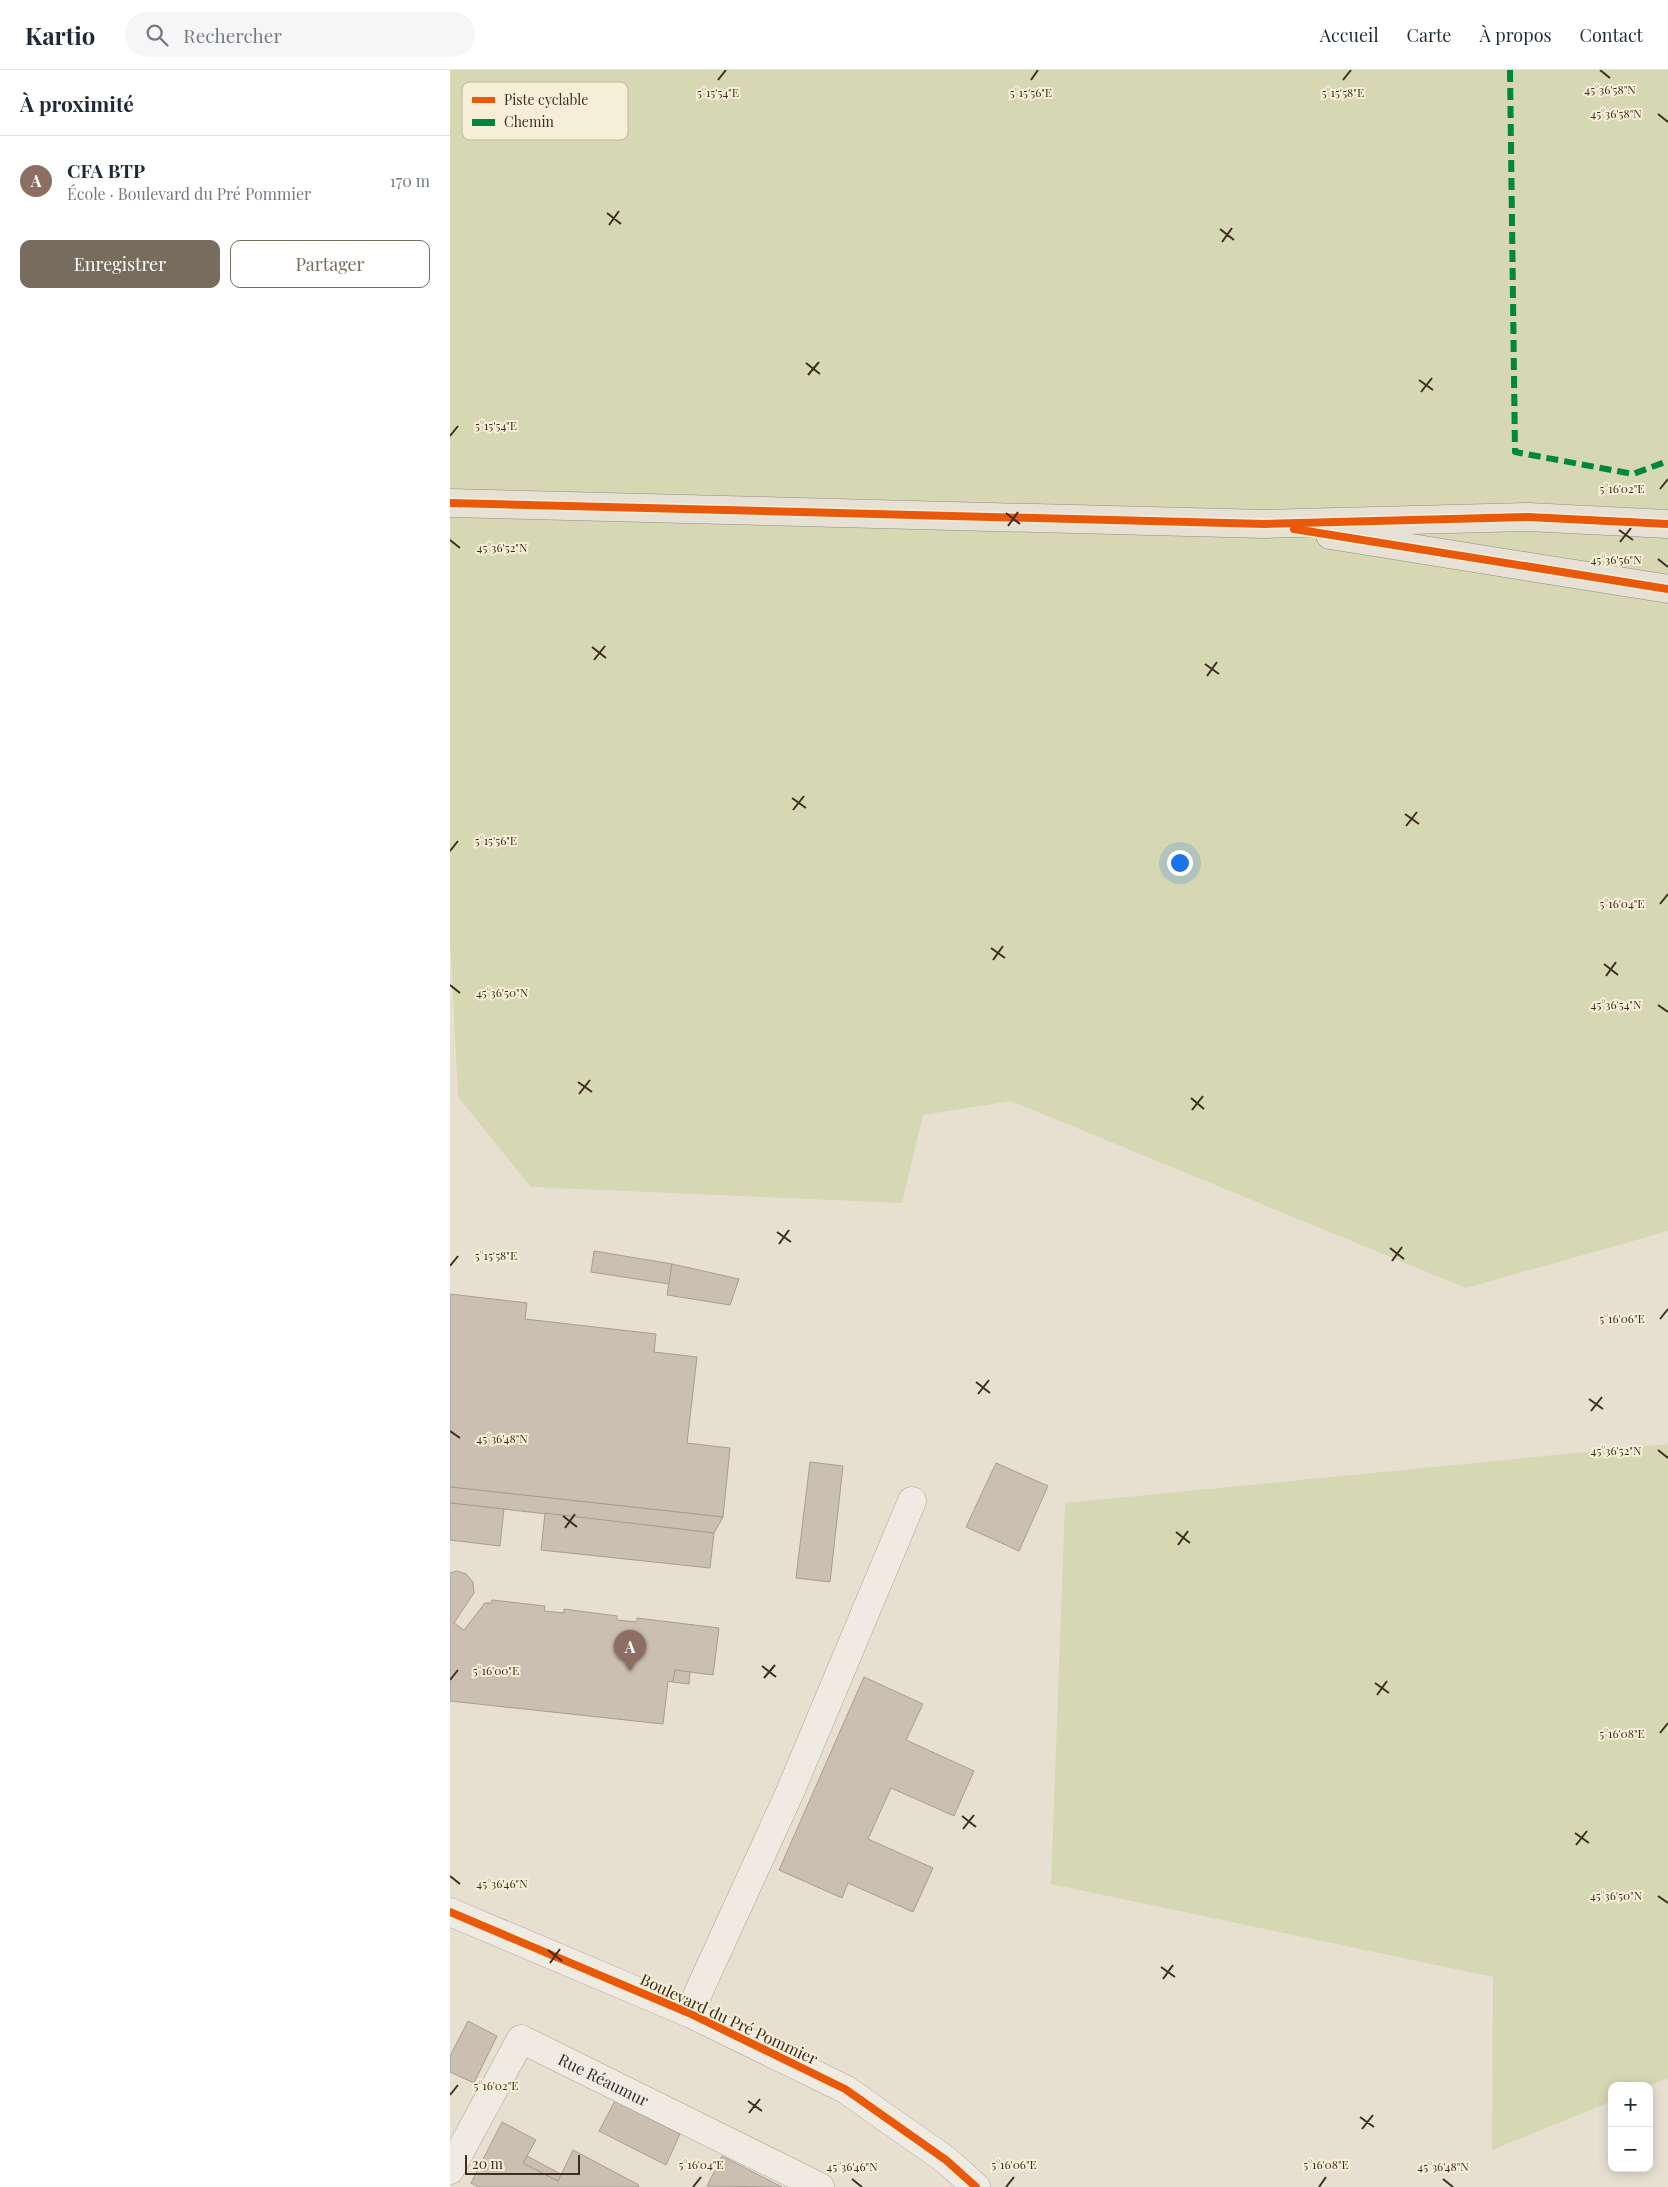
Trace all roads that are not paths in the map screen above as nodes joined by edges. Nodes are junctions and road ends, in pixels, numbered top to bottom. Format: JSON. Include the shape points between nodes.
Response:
{"nodes":[{"id":1,"x":450,"y":503,"type":"edge"},
{"id":2,"x":1265,"y":524,"type":"junction"},
{"id":3,"x":1668,"y":524,"type":"edge"},
{"id":4,"x":1668,"y":589,"type":"edge"},
{"id":5,"x":912,"y":1501,"type":"dead end"},
{"id":6,"x":450,"y":1912,"type":"edge"},
{"id":7,"x":690,"y":2013,"type":"junction"},
{"id":8,"x":450,"y":2170,"type":"edge"},
{"id":9,"x":820,"y":2187,"type":"edge"},
{"id":10,"x":976,"y":2187,"type":"edge"}],
"edges":[{"from":1,"to":2,"type":"main road"},
{"from":2,"to":3,"type":"main road","via":[[1528,517]]},
{"from":2,"to":4,"type":"main road"},
{"from":5,"to":7,"type":"street","via":[[790,1792]]},
{"from":6,"to":7,"type":"street","name":"Boulevard du Pré Pommier"},
{"from":7,"to":10,"type":"street","name":"Boulevard du Pré Pommier","via":[[845,2089],[946,2160]]},
{"from":8,"to":9,"type":"street","name":"Rue Réaumur","via":[[521,2039]]}]}
